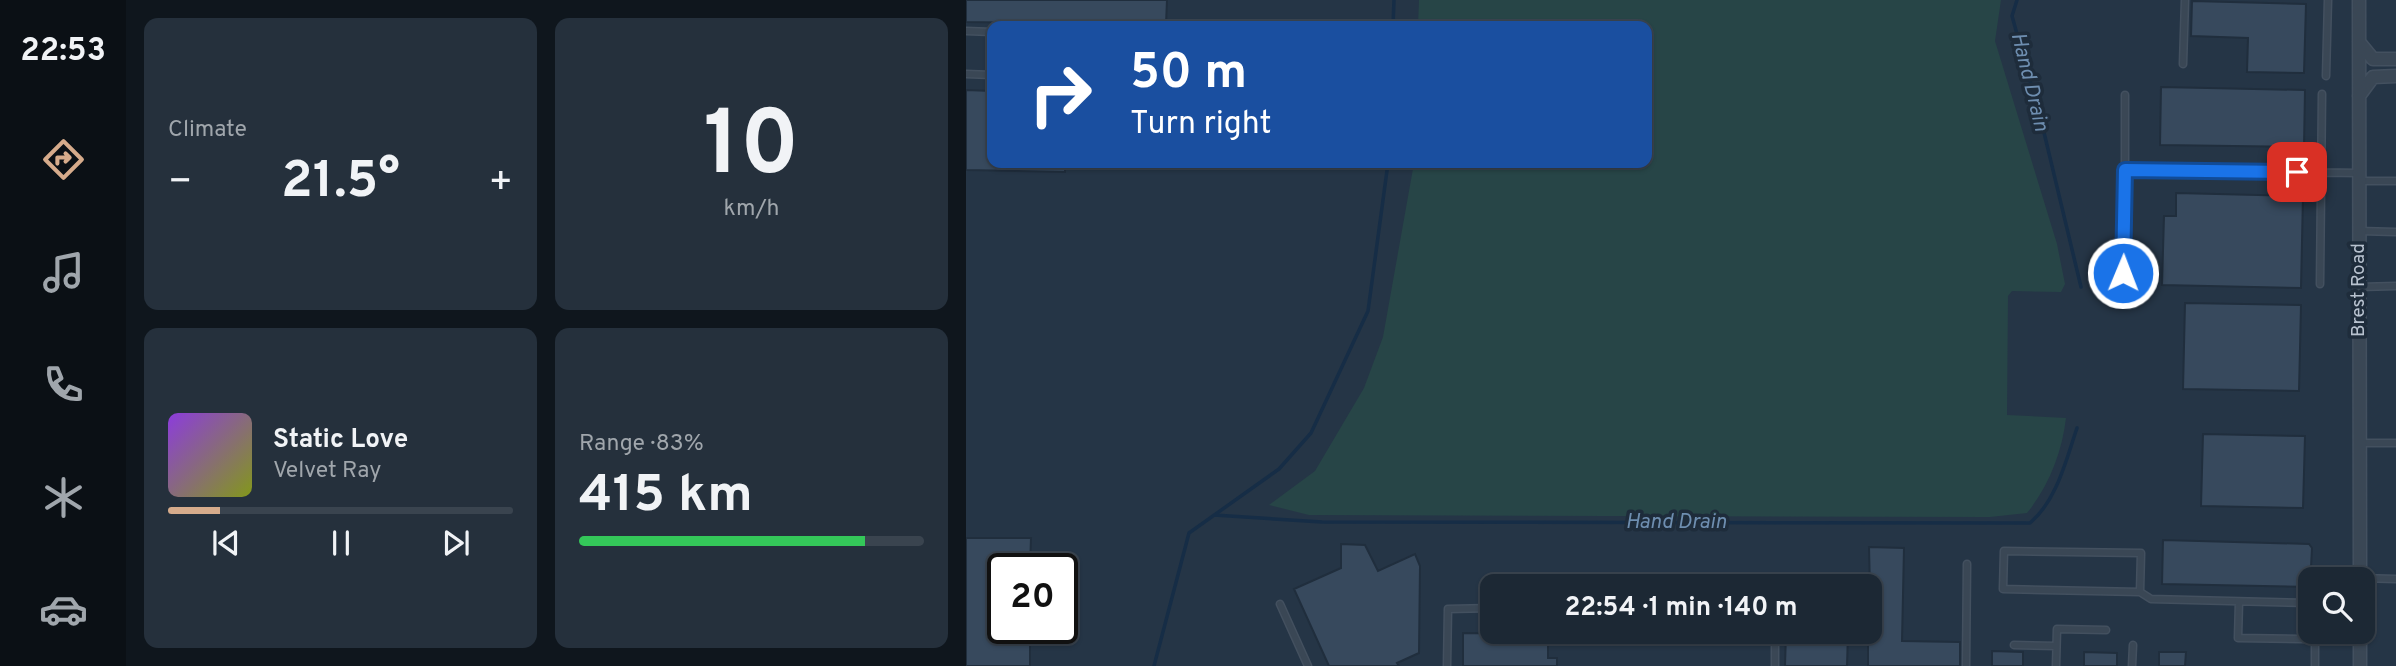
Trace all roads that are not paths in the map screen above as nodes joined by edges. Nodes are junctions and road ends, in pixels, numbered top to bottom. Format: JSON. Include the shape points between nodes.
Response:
{"nodes":[{"id":1,"x":2185,"y":0,"type":"edge"},
{"id":2,"x":2328,"y":0,"type":"edge"},
{"id":3,"x":2359,"y":0,"type":"edge"},
{"id":4,"x":966,"y":31,"type":"edge"},
{"id":5,"x":987,"y":32,"type":"edge"},
{"id":6,"x":2359,"y":42,"type":"junction"},
{"id":7,"x":2396,"y":59,"type":"edge"},
{"id":8,"x":2183,"y":64,"type":"dead end"},
{"id":9,"x":966,"y":74,"type":"edge"},
{"id":10,"x":987,"y":75,"type":"edge"},
{"id":11,"x":2326,"y":76,"type":"dead end"},
{"id":12,"x":2396,"y":76,"type":"edge"},
{"id":13,"x":2322,"y":94,"type":"dead end"},
{"id":14,"x":2125,"y":95,"type":"dead end"},
{"id":15,"x":2359,"y":97,"type":"junction"},
{"id":16,"x":2125,"y":170,"type":"junction"},
{"id":17,"x":2321,"y":173,"type":"junction"},
{"id":18,"x":2359,"y":177,"type":"junction"},
{"id":19,"x":2396,"y":181,"type":"edge"},
{"id":20,"x":2359,"y":232,"type":"junction"},
{"id":21,"x":2396,"y":232,"type":"edge"},
{"id":22,"x":2123,"y":273,"type":"dead end"},
{"id":23,"x":2320,"y":284,"type":"dead end"},
{"id":24,"x":2396,"y":286,"type":"edge"},
{"id":25,"x":2360,"y":287,"type":"junction"},
{"id":26,"x":2360,"y":443,"type":"junction"},
{"id":27,"x":2396,"y":443,"type":"edge"},
{"id":28,"x":1967,"y":564,"type":"dead end"},
{"id":29,"x":2360,"y":567,"type":"edge"},
{"id":30,"x":2375,"y":579,"type":"edge"},
{"id":31,"x":2396,"y":579,"type":"edge"},
{"id":32,"x":2140,"y":592,"type":"junction"},
{"id":33,"x":2239,"y":602,"type":"junction"},
{"id":34,"x":2298,"y":603,"type":"edge"},
{"id":35,"x":1280,"y":604,"type":"dead end"},
{"id":36,"x":1480,"y":608,"type":"edge"},
{"id":37,"x":2106,"y":630,"type":"dead end"},
{"id":38,"x":2298,"y":639,"type":"edge"},
{"id":39,"x":1775,"y":644,"type":"edge"},
{"id":40,"x":2315,"y":644,"type":"edge"},
{"id":41,"x":2360,"y":644,"type":"edge"},
{"id":42,"x":2014,"y":645,"type":"dead end"},
{"id":43,"x":2133,"y":645,"type":"dead end"},
{"id":44,"x":2056,"y":646,"type":"junction"},
{"id":45,"x":1308,"y":666,"type":"edge"},
{"id":46,"x":1447,"y":666,"type":"edge"},
{"id":47,"x":1775,"y":666,"type":"edge"},
{"id":48,"x":1966,"y":666,"type":"edge"},
{"id":49,"x":2056,"y":666,"type":"edge"},
{"id":50,"x":2132,"y":666,"type":"edge"},
{"id":51,"x":2315,"y":666,"type":"edge"},
{"id":52,"x":2360,"y":666,"type":"edge"}],
"edges":[{"from":1,"to":8,"type":"lane"},
{"from":2,"to":11,"type":"lane"},
{"from":3,"to":6,"type":"street","name":"Brest Road"},
{"from":4,"to":5,"type":"lane"},
{"from":6,"to":7,"type":"street","via":[[2373,59]]},
{"from":6,"to":15,"type":"street","name":"Brest Road"},
{"from":9,"to":10,"type":"lane"},
{"from":12,"to":15,"type":"street","via":[[2373,77]]},
{"from":13,"to":17,"type":"lane"},
{"from":14,"to":16,"type":"lane"},
{"from":15,"to":18,"type":"street","name":"Brest Road"},
{"from":16,"to":17,"type":"lane"},
{"from":16,"to":22,"type":"lane"},
{"from":17,"to":18,"type":"lane"},
{"from":17,"to":23,"type":"lane"},
{"from":18,"to":19,"type":"lane"},
{"from":18,"to":20,"type":"street","name":"Brest Road"},
{"from":20,"to":21,"type":"lane"},
{"from":20,"to":25,"type":"street","name":"Brest Road"},
{"from":24,"to":25,"type":"lane"},
{"from":25,"to":26,"type":"street","name":"Brest Road"},
{"from":26,"to":27,"type":"lane"},
{"from":26,"to":29,"type":"street","name":"Brest Road"},
{"from":28,"to":48,"type":"lane"},
{"from":30,"to":31,"type":"lane"},
{"from":32,"to":32,"type":"lane","via":[[2141,553],[2004,551],[2003,589]]},
{"from":32,"to":33,"type":"lane","via":[[2151,599]]},
{"from":33,"to":34,"type":"lane"},
{"from":33,"to":38,"type":"lane","via":[[2238,638]]},
{"from":35,"to":45,"type":"lane"},
{"from":36,"to":46,"type":"lane","via":[[1448,608]]},
{"from":37,"to":44,"type":"lane","via":[[2057,629]]},
{"from":39,"to":47,"type":"lane"},
{"from":40,"to":51,"type":"lane"},
{"from":41,"to":52,"type":"street"},
{"from":42,"to":44,"type":"lane"},
{"from":43,"to":50,"type":"lane"},
{"from":44,"to":49,"type":"lane"}]}
